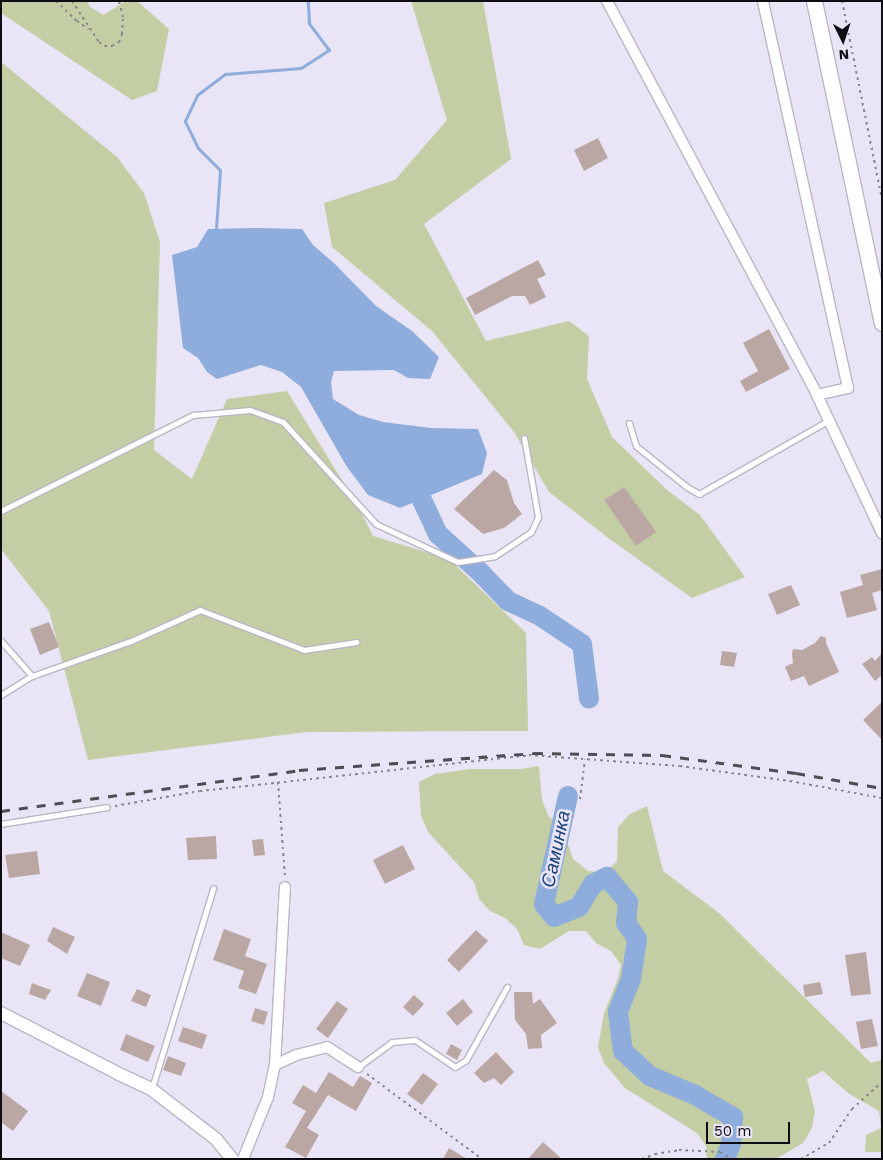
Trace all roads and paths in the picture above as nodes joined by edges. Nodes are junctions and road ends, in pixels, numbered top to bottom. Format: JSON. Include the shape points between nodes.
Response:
{"nodes":[{"id":1,"x":56,"y":1,"type":"edge"},
{"id":2,"x":72,"y":1,"type":"edge"},
{"id":3,"x":119,"y":1,"type":"edge"},
{"id":4,"x":607,"y":1,"type":"edge"},
{"id":5,"x":763,"y":1,"type":"edge"},
{"id":6,"x":814,"y":1,"type":"edge"},
{"id":7,"x":842,"y":1,"type":"edge"},
{"id":8,"x":91,"y":30,"type":"junction"},
{"id":9,"x":882,"y":200,"type":"edge"},
{"id":10,"x":882,"y":323,"type":"edge"},
{"id":11,"x":817,"y":395,"type":"junction"},
{"id":12,"x":829,"y":420,"type":"junction"},
{"id":13,"x":629,"y":423,"type":"dead end"},
{"id":14,"x":524,"y":438,"type":"dead end"},
{"id":15,"x":1,"y":511,"type":"edge"},
{"id":16,"x":882,"y":533,"type":"edge"},
{"id":17,"x":1,"y":641,"type":"edge"},
{"id":18,"x":356,"y":642,"type":"dead end"},
{"id":19,"x":32,"y":676,"type":"junction"},
{"id":20,"x":1,"y":695,"type":"edge"},
{"id":21,"x":585,"y":759,"type":"junction"},
{"id":22,"x":278,"y":782,"type":"junction"},
{"id":23,"x":882,"y":798,"type":"edge"},
{"id":24,"x":580,"y":799,"type":"dead end"},
{"id":25,"x":107,"y":807,"type":"joint"},
{"id":26,"x":1,"y":824,"type":"edge"},
{"id":27,"x":285,"y":887,"type":"joint"},
{"id":28,"x":213,"y":888,"type":"dead end"},
{"id":29,"x":507,"y":987,"type":"dead end"},
{"id":30,"x":1,"y":1013,"type":"edge"},
{"id":31,"x":275,"y":1065,"type":"junction"},
{"id":32,"x":358,"y":1067,"type":"junction"},
{"id":33,"x":882,"y":1082,"type":"edge"},
{"id":34,"x":151,"y":1089,"type":"junction"},
{"id":35,"x":730,"y":1158,"type":"edge"},
{"id":36,"x":232,"y":1159,"type":"edge"},
{"id":37,"x":242,"y":1159,"type":"edge"},
{"id":38,"x":482,"y":1159,"type":"edge"},
{"id":39,"x":642,"y":1159,"type":"edge"},
{"id":40,"x":801,"y":1159,"type":"edge"}],
"edges":[{"from":1,"to":8,"type":"path"},
{"from":2,"to":8,"type":"path"},
{"from":3,"to":8,"type":"path","via":[[123,17],[119,42],[105,46]]},
{"from":4,"to":11,"type":"street"},
{"from":5,"to":11,"type":"street","via":[[848,388]]},
{"from":6,"to":10,"type":"main road"},
{"from":7,"to":9,"type":"path"},
{"from":11,"to":12,"type":"street"},
{"from":12,"to":13,"type":"lane","via":[[699,494],[636,446]]},
{"from":12,"to":16,"type":"street"},
{"from":14,"to":15,"type":"lane","via":[[538,517],[531,532],[495,556],[458,562],[376,524],[283,422],[250,410],[193,415]]},
{"from":17,"to":19,"type":"lane"},
{"from":18,"to":19,"type":"lane","via":[[304,650],[200,610],[131,640]]},
{"from":19,"to":20,"type":"lane"},
{"from":21,"to":22,"type":"path","via":[[529,755]]},
{"from":21,"to":23,"type":"path","via":[[689,767]]},
{"from":21,"to":24,"type":"path"},
{"from":22,"to":25,"type":"path"},
{"from":22,"to":27,"type":"path"},
{"from":25,"to":26,"type":"lane"},
{"from":27,"to":31,"type":"street"},
{"from":28,"to":34,"type":"lane"},
{"from":29,"to":32,"type":"lane","via":[[466,1060],[455,1067],[415,1040],[392,1042]]},
{"from":30,"to":34,"type":"street"},
{"from":31,"to":32,"type":"street","via":[[296,1055],[327,1047]]},
{"from":31,"to":37,"type":"street","via":[[268,1097]]},
{"from":32,"to":38,"type":"path"},
{"from":33,"to":40,"type":"path","via":[[852,1109],[829,1143]]},
{"from":34,"to":36,"type":"street","via":[[216,1139]]},
{"from":35,"to":39,"type":"path","via":[[720,1152],[679,1150]]}]}
